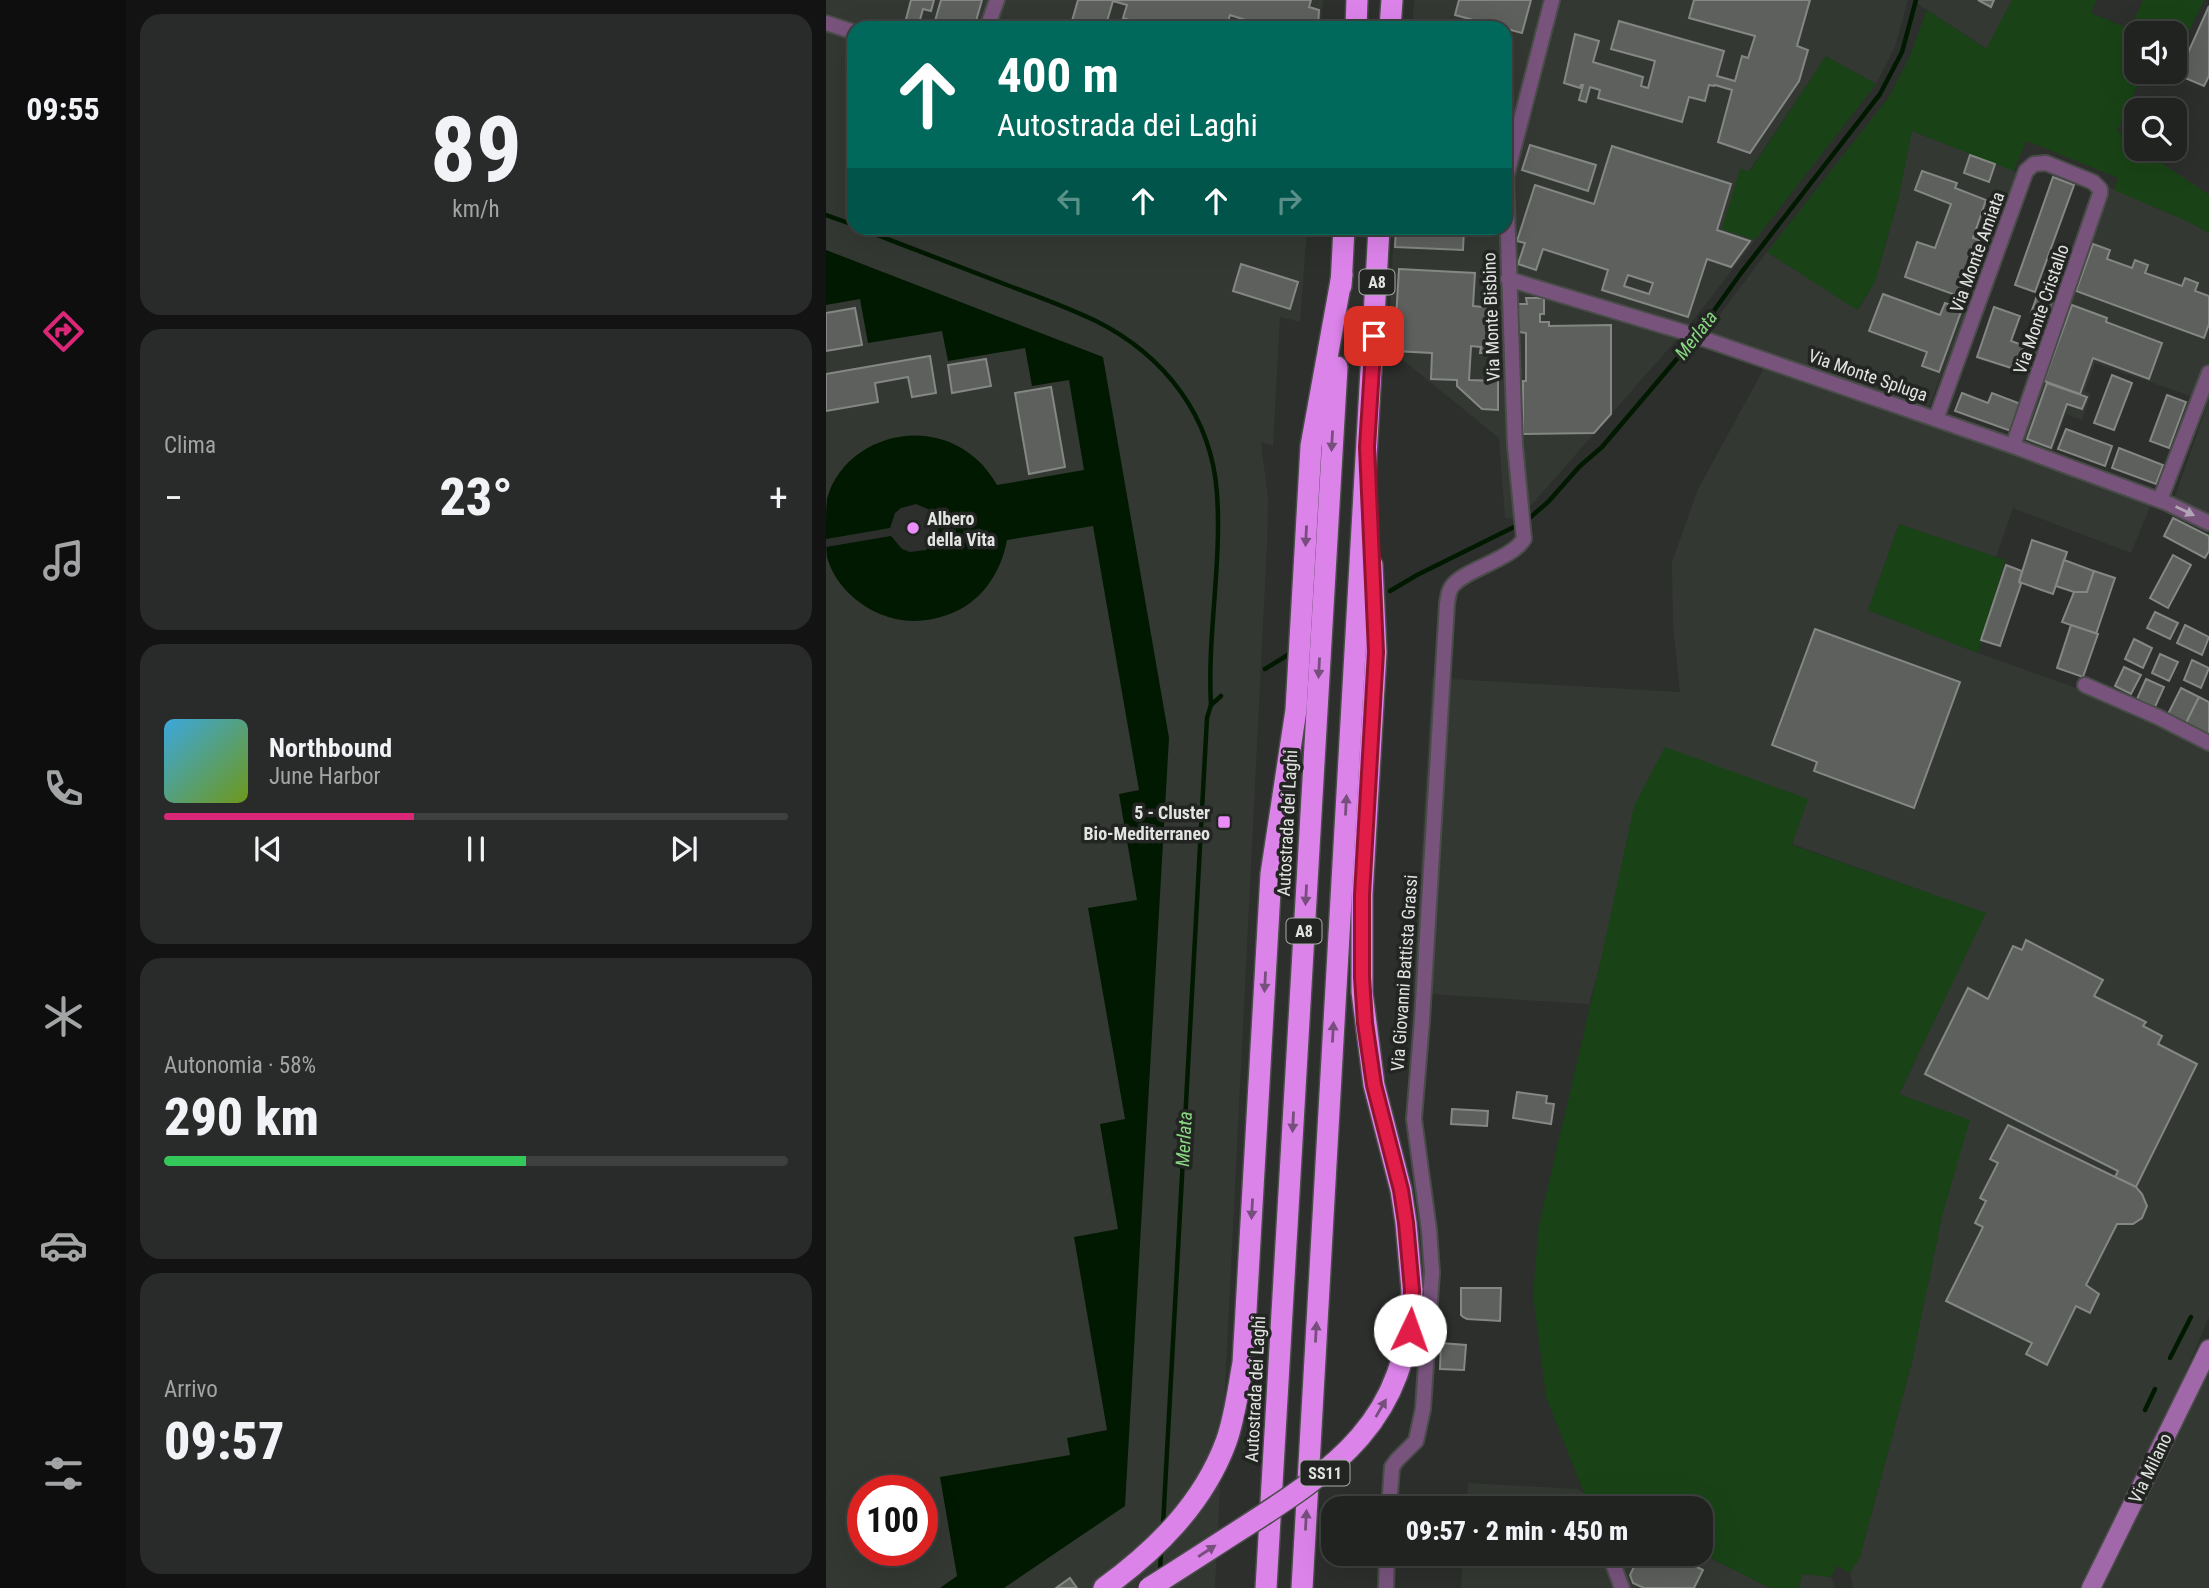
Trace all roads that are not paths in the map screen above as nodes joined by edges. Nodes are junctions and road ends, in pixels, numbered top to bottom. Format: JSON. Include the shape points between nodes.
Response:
{"nodes":[{"id":1,"x":997,"y":0,"type":"edge"},
{"id":2,"x":1357,"y":0,"type":"edge"},
{"id":3,"x":1392,"y":0,"type":"edge"},
{"id":4,"x":1552,"y":0,"type":"edge"},
{"id":5,"x":990,"y":21,"type":"edge"},
{"id":6,"x":1356,"y":21,"type":"edge"},
{"id":7,"x":1390,"y":21,"type":"edge"},
{"id":8,"x":826,"y":23,"type":"edge"},
{"id":9,"x":847,"y":30,"type":"edge"},
{"id":10,"x":1512,"y":155,"type":"edge"},
{"id":11,"x":2097,"y":184,"type":"joint"},
{"id":12,"x":1345,"y":235,"type":"edge"},
{"id":13,"x":1380,"y":235,"type":"edge"},
{"id":14,"x":1507,"y":235,"type":"edge"},
{"id":15,"x":1342,"y":275,"type":"junction"},
{"id":16,"x":1508,"y":279,"type":"junction"},
{"id":17,"x":2209,"y":373,"type":"edge"},
{"id":18,"x":1936,"y":419,"type":"junction"},
{"id":19,"x":2013,"y":446,"type":"junction"},
{"id":20,"x":1367,"y":447,"type":"junction"},
{"id":21,"x":1518,"y":469,"type":"joint"},
{"id":22,"x":2160,"y":500,"type":"junction"},
{"id":23,"x":2209,"y":523,"type":"edge"},
{"id":24,"x":2085,"y":685,"type":"dead end"},
{"id":25,"x":2209,"y":743,"type":"edge"},
{"id":26,"x":2209,"y":1349,"type":"edge"},
{"id":27,"x":1390,"y":1496,"type":"edge"},
{"id":28,"x":1387,"y":1566,"type":"edge"},
{"id":29,"x":1614,"y":1566,"type":"edge"},
{"id":30,"x":1104,"y":1588,"type":"edge"},
{"id":31,"x":1149,"y":1588,"type":"edge"},
{"id":32,"x":1266,"y":1588,"type":"edge"},
{"id":33,"x":1302,"y":1588,"type":"edge"},
{"id":34,"x":1386,"y":1588,"type":"edge"},
{"id":35,"x":1622,"y":1588,"type":"edge"},
{"id":36,"x":2091,"y":1588,"type":"edge"}],
"edges":[{"from":1,"to":5,"type":"street"},
{"from":2,"to":6,"type":"highway"},
{"from":3,"to":7,"type":"highway"},
{"from":4,"to":10,"type":"street","name":"Via Monte Bisbino"},
{"from":8,"to":9,"type":"street"},
{"from":11,"to":18,"type":"street","name":"Via Monte Amiata","via":[[2046,163],[2029,167]]},
{"from":11,"to":19,"type":"street","name":"Via Monte Cristallo","via":[[2099,200]]},
{"from":12,"to":15,"type":"highway","name":"Autostrada dei Laghi","number":"A8"},
{"from":13,"to":20,"type":"highway","number":"A8"},
{"from":14,"to":16,"type":"street","name":"Via Monte Bisbino"},
{"from":15,"to":30,"type":"highway","one_way":true,"via":[[1311,446],[1296,710],[1271,874],[1243,1363],[1218,1463],[1187,1512],[1146,1555]]},
{"from":15,"to":32,"type":"highway","name":"Autostrada dei Laghi","number":"A8","one_way":true},
{"from":16,"to":18,"type":"street","name":"Via Monte Spluga","via":[[1684,331]]},
{"from":16,"to":21,"type":"street","name":"Via Monte Bisbino"},
{"from":17,"to":22,"type":"street"},
{"from":18,"to":19,"type":"street","name":"Via Monte Spluga"},
{"from":19,"to":22,"type":"street","name":"Via Monte Spluga"},
{"from":31,"to":20,"type":"highway","number":"SS11","one_way":true,"bridge":true,"via":[[1327,1471],[1379,1411],[1401,1366],[1410,1330],[1406,1223],[1374,1085],[1362,982],[1362,895],[1376,652]]},
{"from":33,"to":20,"type":"highway","number":"A8","one_way":true},
{"from":21,"to":27,"type":"street","name":"Via Giovanni Battista Grassi","via":[[1524,539],[1457,581],[1447,604],[1414,1110],[1432,1272],[1423,1409],[1416,1441],[1392,1467]]},
{"from":22,"to":23,"type":"street","name":"Via Monte Spluga","one_way":true},
{"from":24,"to":25,"type":"street"},
{"from":26,"to":36,"type":"main road","name":"Via Milano"},
{"from":28,"to":34,"type":"street"},
{"from":29,"to":35,"type":"street"}]}
